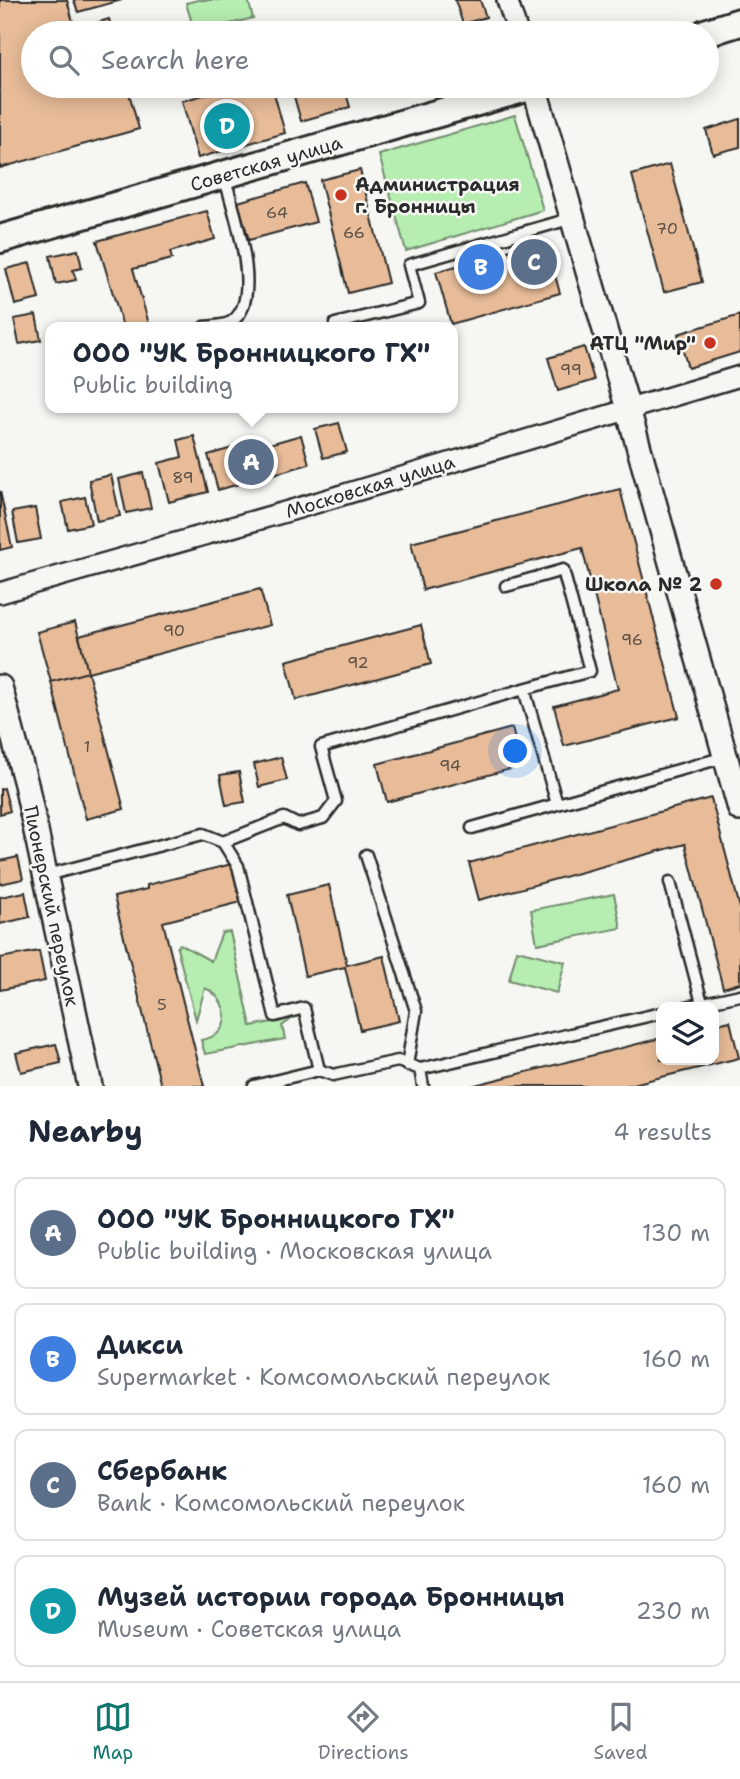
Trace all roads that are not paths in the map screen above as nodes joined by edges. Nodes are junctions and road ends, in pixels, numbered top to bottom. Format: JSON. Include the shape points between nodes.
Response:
{"nodes":[{"id":1,"x":507,"y":0,"type":"edge"},
{"id":2,"x":514,"y":21,"type":"edge"},
{"id":3,"x":740,"y":22,"type":"edge"},
{"id":4,"x":719,"y":29,"type":"edge"},
{"id":5,"x":491,"y":98,"type":"edge"},
{"id":6,"x":537,"y":98,"type":"edge"},
{"id":7,"x":223,"y":175,"type":"junction"},
{"id":8,"x":573,"y":218,"type":"junction"},
{"id":9,"x":0,"y":239,"type":"edge"},
{"id":10,"x":231,"y":322,"type":"edge"},
{"id":11,"x":343,"y":322,"type":"edge"},
{"id":12,"x":740,"y":376,"type":"edge"},
{"id":13,"x":628,"y":409,"type":"junction"},
{"id":14,"x":506,"y":586,"type":"dead end"},
{"id":15,"x":0,"y":593,"type":"edge"},
{"id":16,"x":0,"y":687,"type":"edge"},
{"id":17,"x":524,"y":690,"type":"junction"},
{"id":18,"x":725,"y":757,"type":"junction"},
{"id":19,"x":556,"y":804,"type":"junction"},
{"id":20,"x":740,"y":809,"type":"edge"},
{"id":21,"x":472,"y":828,"type":"dead end"},
{"id":22,"x":223,"y":842,"type":"junction"},
{"id":23,"x":366,"y":855,"type":"dead end"},
{"id":24,"x":46,"y":875,"type":"junction"},
{"id":25,"x":670,"y":882,"type":"dead end"},
{"id":26,"x":740,"y":995,"type":"edge"},
{"id":27,"x":702,"y":1002,"type":"edge"},
{"id":28,"x":707,"y":1002,"type":"edge"},
{"id":29,"x":656,"y":1014,"type":"edge"},
{"id":30,"x":407,"y":1065,"type":"junction"},
{"id":31,"x":419,"y":1069,"type":"junction"},
{"id":32,"x":319,"y":1070,"type":"junction"},
{"id":33,"x":90,"y":1086,"type":"edge"},
{"id":34,"x":254,"y":1086,"type":"edge"},
{"id":35,"x":423,"y":1086,"type":"edge"}],
"edges":[{"from":1,"to":2,"type":"street"},
{"from":3,"to":4,"type":"main road"},
{"from":5,"to":7,"type":"main road","name":"Советская улица"},
{"from":6,"to":8,"type":"street"},
{"from":7,"to":9,"type":"main road","name":"Советская улица"},
{"from":7,"to":10,"type":"lane","via":[[247,267],[245,307]]},
{"from":8,"to":11,"type":"lane","via":[[409,265],[419,303]]},
{"from":8,"to":13,"type":"street"},
{"from":12,"to":13,"type":"street","name":"Московская улица"},
{"from":13,"to":15,"type":"street","name":"Московская улица"},
{"from":13,"to":18,"type":"street"},
{"from":14,"to":17,"type":"lane","via":[[563,570],[590,671]]},
{"from":16,"to":24,"type":"street","name":"Пионерский переулок"},
{"from":17,"to":19,"type":"lane"},
{"from":17,"to":22,"type":"lane","via":[[321,747],[336,801],[323,818],[298,825],[284,818]]},
{"from":18,"to":19,"type":"lane"},
{"from":18,"to":20,"type":"street"},
{"from":19,"to":21,"type":"lane"},
{"from":22,"to":24,"type":"lane","via":[[203,834]]},
{"from":22,"to":32,"type":"lane","via":[[238,866],[275,1016],[304,1008]]},
{"from":23,"to":30,"type":"lane","via":[[416,1011]]},
{"from":24,"to":33,"type":"street","name":"Пионерский переулок"},
{"from":25,"to":27,"type":"lane"},
{"from":26,"to":28,"type":"lane"},
{"from":29,"to":31,"type":"lane"},
{"from":30,"to":31,"type":"lane"},
{"from":30,"to":32,"type":"lane","via":[[398,1061],[332,1075]]},
{"from":31,"to":35,"type":"lane"},
{"from":32,"to":34,"type":"lane"}]}
